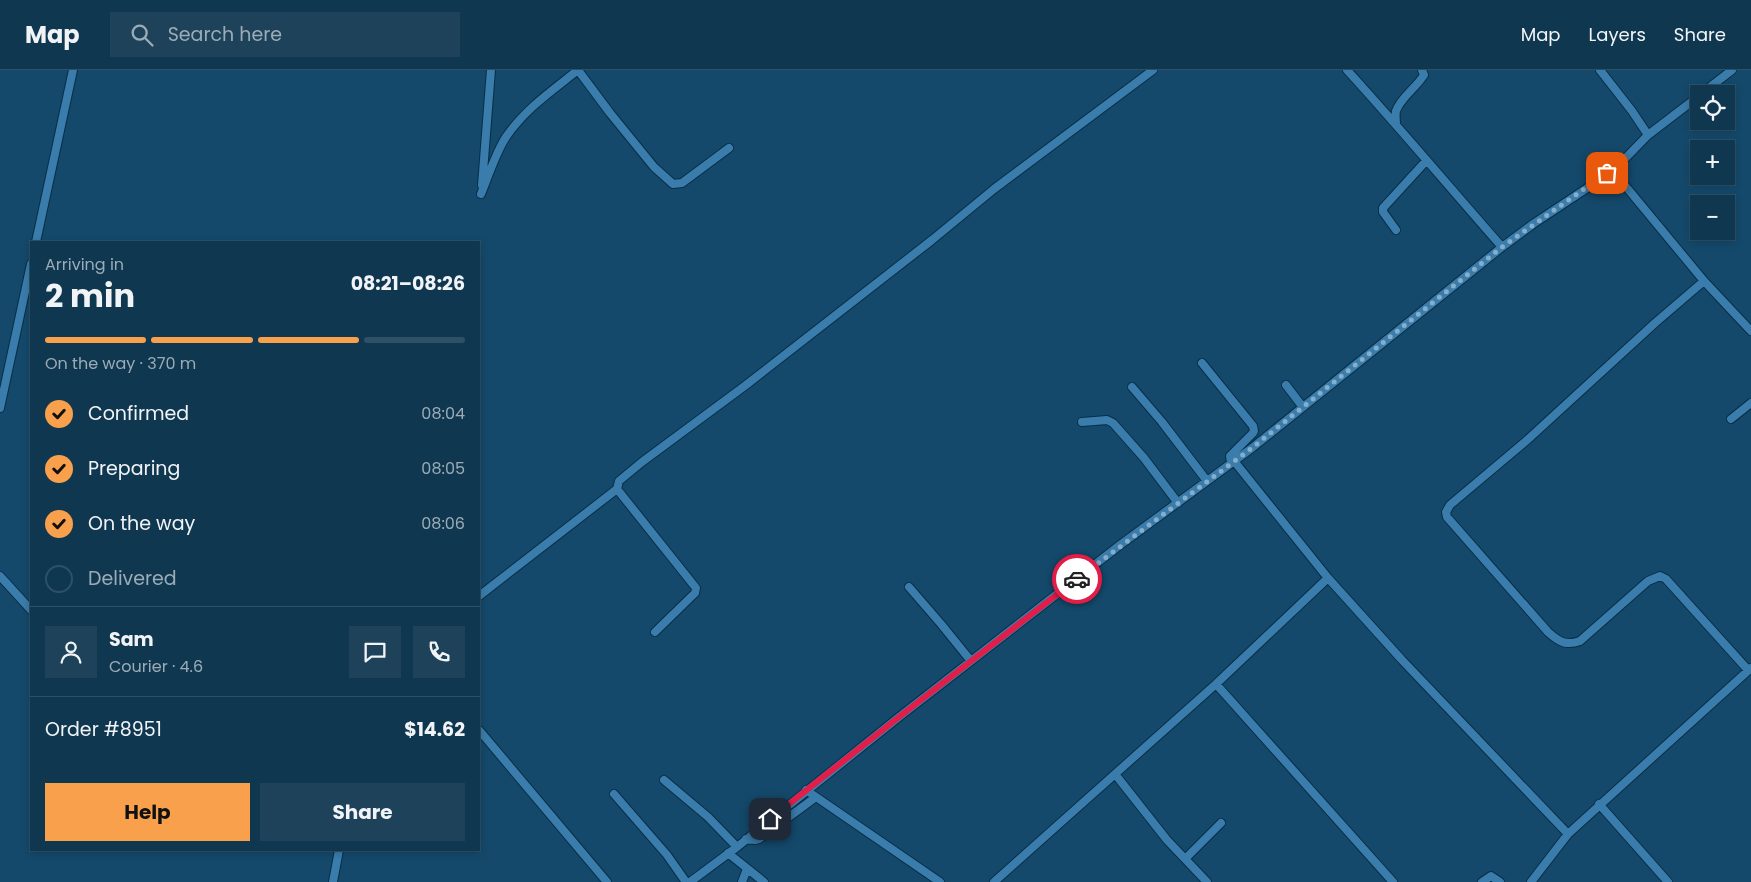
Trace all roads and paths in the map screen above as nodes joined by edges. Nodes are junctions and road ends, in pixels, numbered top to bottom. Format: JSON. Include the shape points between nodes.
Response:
{"nodes":[{"id":1,"x":73,"y":70,"type":"edge"},
{"id":2,"x":491,"y":70,"type":"edge"},
{"id":3,"x":578,"y":70,"type":"edge"},
{"id":4,"x":1153,"y":70,"type":"edge"},
{"id":5,"x":1347,"y":70,"type":"edge"},
{"id":6,"x":1422,"y":70,"type":"edge"},
{"id":7,"x":1600,"y":70,"type":"edge"},
{"id":8,"x":1732,"y":70,"type":"edge"},
{"id":9,"x":1713,"y":85,"type":"edge"},
{"id":10,"x":1690,"y":103,"type":"edge"},
{"id":11,"x":1396,"y":124,"type":"junction"},
{"id":12,"x":1648,"y":135,"type":"junction"},
{"id":13,"x":730,"y":148,"type":"dead end"},
{"id":14,"x":1426,"y":161,"type":"junction"},
{"id":15,"x":1613,"y":170,"type":"junction"},
{"id":16,"x":1396,"y":230,"type":"dead end"},
{"id":17,"x":36,"y":241,"type":"edge"},
{"id":18,"x":1502,"y":247,"type":"junction"},
{"id":19,"x":30,"y":269,"type":"edge"},
{"id":20,"x":1704,"y":281,"type":"junction"},
{"id":21,"x":1751,"y":331,"type":"edge"},
{"id":22,"x":1202,"y":363,"type":"dead end"},
{"id":23,"x":1286,"y":385,"type":"dead end"},
{"id":24,"x":1132,"y":387,"type":"dead end"},
{"id":25,"x":1751,"y":403,"type":"edge"},
{"id":26,"x":1302,"y":406,"type":"junction"},
{"id":27,"x":0,"y":408,"type":"edge"},
{"id":28,"x":1731,"y":419,"type":"dead end"},
{"id":29,"x":1082,"y":422,"type":"dead end"},
{"id":30,"x":1232,"y":462,"type":"junction"},
{"id":31,"x":1207,"y":481,"type":"junction"},
{"id":32,"x":617,"y":489,"type":"junction"},
{"id":33,"x":1178,"y":503,"type":"junction"},
{"id":34,"x":0,"y":576,"type":"edge"},
{"id":35,"x":1328,"y":578,"type":"junction"},
{"id":36,"x":909,"y":587,"type":"dead end"},
{"id":37,"x":480,"y":595,"type":"edge"},
{"id":38,"x":30,"y":609,"type":"edge"},
{"id":39,"x":655,"y":632,"type":"dead end"},
{"id":40,"x":971,"y":661,"type":"junction"},
{"id":41,"x":1750,"y":669,"type":"edge"},
{"id":42,"x":1216,"y":684,"type":"junction"},
{"id":43,"x":480,"y":731,"type":"edge"},
{"id":44,"x":1115,"y":774,"type":"junction"},
{"id":45,"x":664,"y":780,"type":"dead end"},
{"id":46,"x":806,"y":790,"type":"junction"},
{"id":47,"x":614,"y":794,"type":"dead end"},
{"id":48,"x":816,"y":797,"type":"junction"},
{"id":49,"x":1599,"y":804,"type":"junction"},
{"id":50,"x":1221,"y":822,"type":"dead end"},
{"id":51,"x":1568,"y":834,"type":"junction"},
{"id":52,"x":746,"y":839,"type":"junction"},
{"id":53,"x":737,"y":847,"type":"junction"},
{"id":54,"x":339,"y":851,"type":"edge"},
{"id":55,"x":728,"y":853,"type":"junction"},
{"id":56,"x":1185,"y":859,"type":"junction"},
{"id":57,"x":747,"y":869,"type":"junction"},
{"id":58,"x":333,"y":882,"type":"edge"},
{"id":59,"x":607,"y":882,"type":"edge"},
{"id":60,"x":686,"y":882,"type":"edge"},
{"id":61,"x":690,"y":882,"type":"edge"},
{"id":62,"x":742,"y":882,"type":"edge"},
{"id":63,"x":764,"y":882,"type":"edge"},
{"id":64,"x":940,"y":882,"type":"edge"},
{"id":65,"x":994,"y":882,"type":"edge"},
{"id":66,"x":1207,"y":882,"type":"edge"},
{"id":67,"x":1393,"y":882,"type":"edge"},
{"id":68,"x":1482,"y":882,"type":"edge"},
{"id":69,"x":1500,"y":882,"type":"edge"},
{"id":70,"x":1531,"y":882,"type":"edge"},
{"id":71,"x":1668,"y":882,"type":"edge"}],
"edges":[{"from":1,"to":17,"type":"street"},
{"from":2,"to":3,"type":"street","via":[[481,194],[507,136],[536,104]]},
{"from":3,"to":13,"type":"street","via":[[654,167],[672,184],[682,183]]},
{"from":4,"to":32,"type":"street","via":[[642,462],[619,482]]},
{"from":5,"to":11,"type":"street"},
{"from":6,"to":11,"type":"street","via":[[1424,75],[1396,112]]},
{"from":7,"to":12,"type":"street"},
{"from":8,"to":9,"type":"street"},
{"from":10,"to":12,"type":"street"},
{"from":11,"to":14,"type":"street"},
{"from":12,"to":15,"type":"street"},
{"from":14,"to":16,"type":"street","via":[[1382,210]]},
{"from":14,"to":18,"type":"street"},
{"from":15,"to":18,"type":"street"},
{"from":15,"to":20,"type":"street"},
{"from":18,"to":26,"type":"street"},
{"from":19,"to":27,"type":"street"},
{"from":20,"to":21,"type":"street"},
{"from":20,"to":41,"type":"street","via":[[1450,505],[1446,512],[1467,540],[1558,640],[1566,644],[1580,641],[1648,581],[1660,576]]},
{"from":22,"to":30,"type":"street","via":[[1253,426],[1253,434],[1230,456]]},
{"from":23,"to":26,"type":"street"},
{"from":24,"to":31,"type":"street"},
{"from":25,"to":28,"type":"street"},
{"from":26,"to":30,"type":"street"},
{"from":29,"to":33,"type":"street","via":[[1107,420],[1113,424]]},
{"from":30,"to":31,"type":"street"},
{"from":30,"to":35,"type":"street"},
{"from":31,"to":33,"type":"street"},
{"from":32,"to":37,"type":"street"},
{"from":32,"to":39,"type":"street","via":[[696,588],[695,593]]},
{"from":33,"to":40,"type":"street"},
{"from":34,"to":38,"type":"street"},
{"from":35,"to":42,"type":"street"},
{"from":35,"to":51,"type":"street","via":[[1407,666]]},
{"from":36,"to":40,"type":"street"},
{"from":40,"to":46,"type":"street"},
{"from":41,"to":49,"type":"street"},
{"from":42,"to":44,"type":"street"},
{"from":42,"to":67,"type":"street"},
{"from":43,"to":59,"type":"street"},
{"from":44,"to":56,"type":"street"},
{"from":44,"to":65,"type":"street"},
{"from":45,"to":53,"type":"street"},
{"from":46,"to":48,"type":"street"},
{"from":46,"to":52,"type":"street"},
{"from":47,"to":60,"type":"street"},
{"from":48,"to":52,"type":"street","via":[[759,839]]},
{"from":48,"to":64,"type":"street"},
{"from":49,"to":51,"type":"street"},
{"from":49,"to":71,"type":"street"},
{"from":50,"to":56,"type":"street"},
{"from":51,"to":70,"type":"street"},
{"from":52,"to":53,"type":"street"},
{"from":53,"to":55,"type":"street"},
{"from":54,"to":58,"type":"street"},
{"from":55,"to":57,"type":"street"},
{"from":55,"to":61,"type":"street"},
{"from":56,"to":66,"type":"street"},
{"from":57,"to":62,"type":"street"},
{"from":57,"to":63,"type":"street"},
{"from":68,"to":69,"type":"street","via":[[1491,876]]}]}
